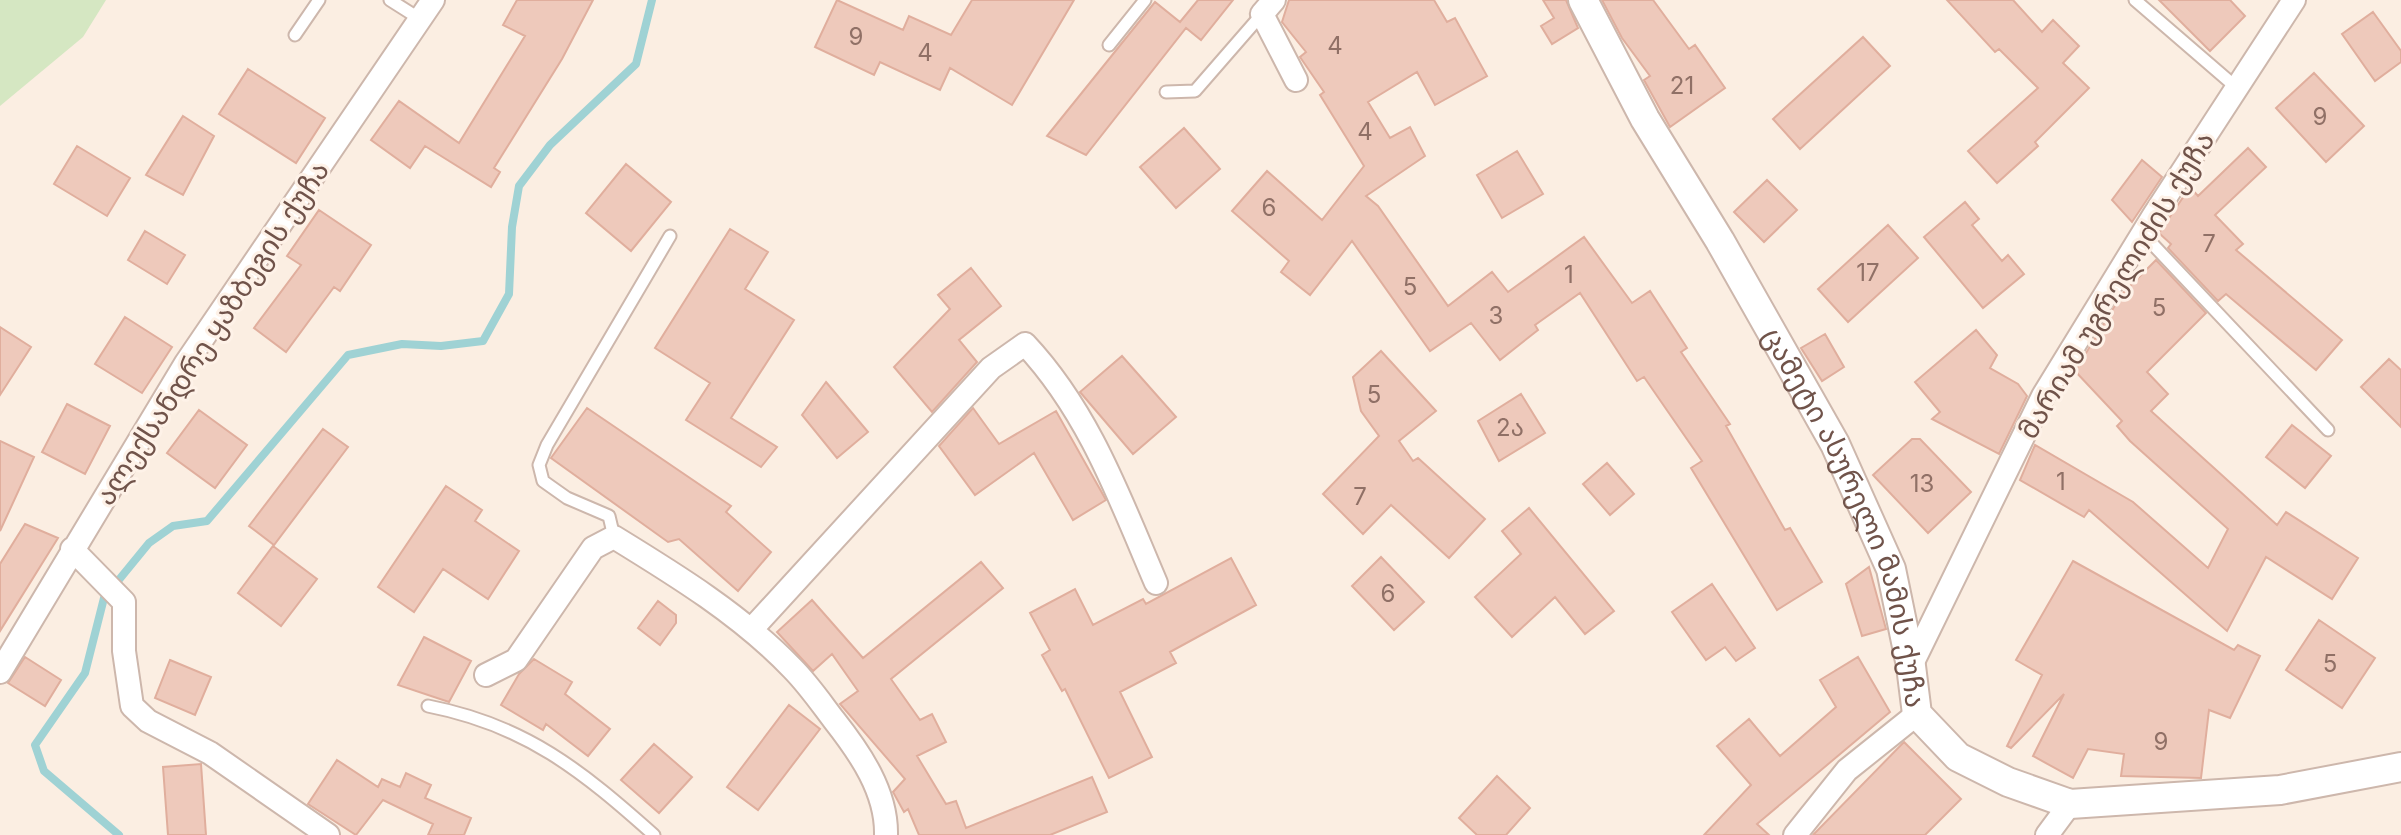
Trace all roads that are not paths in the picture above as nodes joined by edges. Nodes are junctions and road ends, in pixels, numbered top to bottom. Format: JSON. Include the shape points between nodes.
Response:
{"nodes":[{"id":1,"x":319,"y":0,"type":"edge"},
{"id":2,"x":390,"y":0,"type":"edge"},
{"id":3,"x":1145,"y":0,"type":"edge"},
{"id":4,"x":1583,"y":0,"type":"edge"},
{"id":5,"x":2135,"y":0,"type":"edge"},
{"id":6,"x":2291,"y":1,"type":"edge"},
{"id":7,"x":1268,"y":7,"type":"edge"},
{"id":8,"x":426,"y":9,"type":"edge"},
{"id":9,"x":295,"y":35,"type":"dead end"},
{"id":10,"x":1109,"y":45,"type":"dead end"},
{"id":11,"x":1296,"y":80,"type":"dead end"},
{"id":12,"x":2237,"y":88,"type":"junction"},
{"id":13,"x":1166,"y":92,"type":"dead end"},
{"id":14,"x":2143,"y":234,"type":"junction"},
{"id":15,"x":670,"y":236,"type":"dead end"},
{"id":16,"x":2328,"y":430,"type":"dead end"},
{"id":17,"x":614,"y":537,"type":"junction"},
{"id":18,"x":79,"y":556,"type":"junction"},
{"id":19,"x":1156,"y":583,"type":"dead end"},
{"id":20,"x":751,"y":630,"type":"junction"},
{"id":21,"x":1911,"y":666,"type":"junction"},
{"id":22,"x":0,"y":672,"type":"edge"},
{"id":23,"x":486,"y":675,"type":"dead end"},
{"id":24,"x":428,"y":706,"type":"dead end"},
{"id":25,"x":1917,"y":714,"type":"junction"},
{"id":26,"x":2401,"y":767,"type":"edge"},
{"id":27,"x":2070,"y":804,"type":"junction"},
{"id":28,"x":328,"y":835,"type":"edge"},
{"id":29,"x":654,"y":835,"type":"edge"},
{"id":30,"x":886,"y":835,"type":"edge"},
{"id":31,"x":1795,"y":835,"type":"edge"},
{"id":32,"x":2047,"y":835,"type":"edge"}],
"edges":[{"from":1,"to":9,"type":"lane"},
{"from":2,"to":8,"type":"lane"},
{"from":3,"to":10,"type":"lane"},
{"from":4,"to":21,"type":"street","name":"ცამეტი ასურელი მამის ქუჩა","via":[[1645,119],[1835,444],[1891,569]]},
{"from":5,"to":12,"type":"lane"},
{"from":6,"to":12,"type":"street","name":"მარიამ უგრელიძის ქუჩა"},
{"from":7,"to":11,"type":"street"},
{"from":7,"to":13,"type":"lane","via":[[1195,91]]},
{"from":8,"to":18,"type":"street","name":"ალექსანდრე ყაზბეგის ქუჩა","via":[[186,363]]},
{"from":12,"to":14,"type":"street","name":"მარიამ უგრელიძის ქუჩა"},
{"from":14,"to":16,"type":"lane"},
{"from":14,"to":21,"type":"street","name":"მარიამ უგრელიძის ქუჩა","via":[[2043,396]]},
{"from":15,"to":17,"type":"lane","via":[[539,465],[543,481],[609,516]]},
{"from":17,"to":20,"type":"street"},
{"from":17,"to":23,"type":"street","via":[[593,548],[516,660]]},
{"from":18,"to":22,"type":"street","name":"ალექსანდრე ყაზბეგის ქუჩა"},
{"from":18,"to":28,"type":"street","via":[[124,602],[132,706]]},
{"from":19,"to":20,"type":"street","via":[[1093,437],[1057,377],[1025,344],[991,368]]},
{"from":20,"to":30,"type":"street","via":[[793,668],[858,749],[887,812]]},
{"from":21,"to":25,"type":"street","name":"ცამეტი ასურელი მამის ქუჩა"},
{"from":24,"to":29,"type":"lane","via":[[522,735],[590,777]]},
{"from":25,"to":27,"type":"street","name":"ცამეტი ასურელი მამის ქუჩა","via":[[1958,757]]},
{"from":25,"to":31,"type":"street","via":[[1847,770]]},
{"from":26,"to":27,"type":"street","name":"ცამეტი ასურელი მამის ქუჩა","via":[[2280,790]]},
{"from":27,"to":32,"type":"street"}]}
